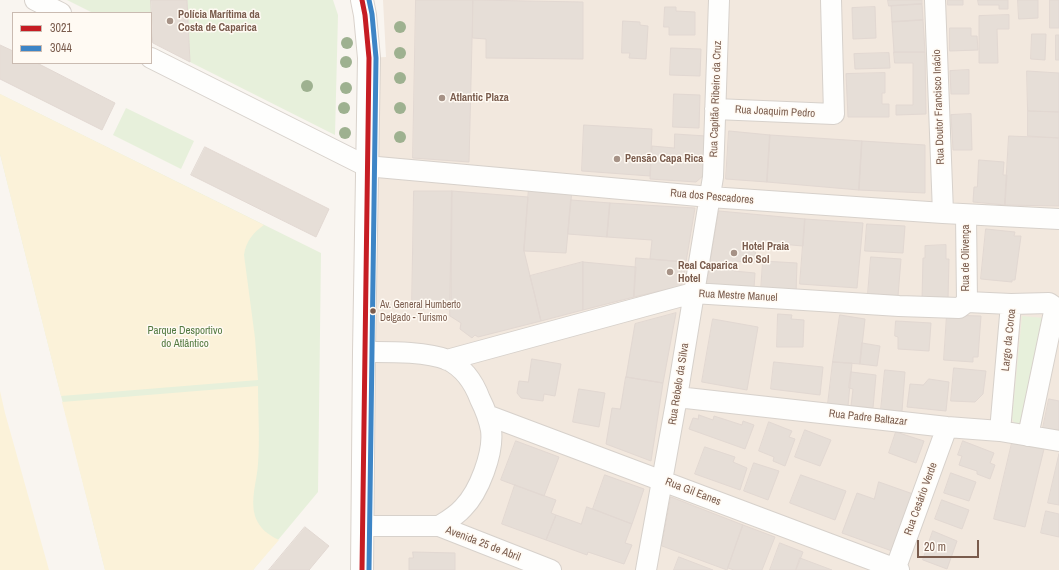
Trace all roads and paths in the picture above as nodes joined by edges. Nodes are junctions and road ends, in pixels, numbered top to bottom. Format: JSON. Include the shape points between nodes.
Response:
{"nodes":[{"id":1,"x":35,"y":0,"type":"edge"},
{"id":2,"x":362,"y":0,"type":"edge"},
{"id":3,"x":719,"y":0,"type":"edge"},
{"id":4,"x":831,"y":0,"type":"edge"},
{"id":5,"x":935,"y":0,"type":"edge"},
{"id":6,"x":59,"y":12,"type":"edge"},
{"id":7,"x":152,"y":59,"type":"edge"},
{"id":8,"x":715,"y":109,"type":"junction"},
{"id":9,"x":366,"y":166,"type":"junction"},
{"id":10,"x":710,"y":197,"type":"junction"},
{"id":11,"x":943,"y":214,"type":"junction"},
{"id":12,"x":966,"y":215,"type":"junction"},
{"id":13,"x":1059,"y":219,"type":"edge"},
{"id":14,"x":693,"y":293,"type":"junction"},
{"id":15,"x":966,"y":302,"type":"junction"},
{"id":16,"x":1054,"y":302,"type":"edge"},
{"id":17,"x":1010,"y":304,"type":"junction"},
{"id":18,"x":364,"y":352,"type":"junction"},
{"id":19,"x":447,"y":360,"type":"junction"},
{"id":20,"x":677,"y":397,"type":"junction"},
{"id":21,"x":487,"y":415,"type":"junction"},
{"id":22,"x":947,"y":427,"type":"junction"},
{"id":23,"x":1000,"y":431,"type":"junction"},
{"id":24,"x":1028,"y":436,"type":"junction"},
{"id":25,"x":1059,"y":441,"type":"edge"},
{"id":26,"x":662,"y":480,"type":"junction"},
{"id":27,"x":463,"y":508,"type":"junction"},
{"id":28,"x":363,"y":526,"type":"junction"},
{"id":29,"x":439,"y":526,"type":"junction"},
{"id":30,"x":470,"y":539,"type":"junction"},
{"id":31,"x":362,"y":570,"type":"edge"},
{"id":32,"x":551,"y":570,"type":"edge"},
{"id":33,"x":646,"y":570,"type":"edge"},
{"id":34,"x":896,"y":570,"type":"edge"}],
"edges":[{"from":1,"to":6,"type":"street"},
{"from":2,"to":9,"type":"main road","via":[[369,58]]},
{"from":3,"to":8,"type":"street","name":"Rua Capitão Ribeiro da Cruz"},
{"from":4,"to":8,"type":"street","name":"Rua Joaquim Pedro","via":[[834,114]]},
{"from":5,"to":11,"type":"street","name":"Rua Doutor Francisco Inácio"},
{"from":7,"to":9,"type":"street"},
{"from":8,"to":10,"type":"street","name":"Rua Capitão Ribeiro da Cruz"},
{"from":9,"to":10,"type":"street","name":"Rua dos Pescadores"},
{"from":9,"to":18,"type":"main road"},
{"from":10,"to":11,"type":"street","name":"Rua dos Pescadores"},
{"from":10,"to":14,"type":"street","name":"Rua Rebelo da Silva"},
{"from":11,"to":12,"type":"street","name":"Rua dos Pescadores"},
{"from":12,"to":13,"type":"street","name":"Rua dos Pescadores"},
{"from":12,"to":15,"type":"street","name":"Rua de Olivença"},
{"from":14,"to":15,"type":"street","name":"Rua Mestre Manuel","via":[[959,308]]},
{"from":14,"to":19,"type":"street","name":"Rua Mestre Manuel"},
{"from":14,"to":20,"type":"street","name":"Rua Rebelo da Silva"},
{"from":15,"to":17,"type":"street","name":"Rua Mestre Manuel"},
{"from":16,"to":17,"type":"street","name":"Largo da Coroa"},
{"from":16,"to":24,"type":"street","name":"Largo da Coroa"},
{"from":17,"to":23,"type":"street","name":"Largo da Coroa"},
{"from":18,"to":19,"type":"street","via":[[404,352]]},
{"from":18,"to":28,"type":"main road"},
{"from":19,"to":21,"type":"street","via":[[469,377]]},
{"from":20,"to":22,"type":"street","name":"Rua Padre Baltazar"},
{"from":20,"to":26,"type":"street","name":"Rua Rebelo da Silva"},
{"from":21,"to":26,"type":"street","name":"Rua Gil Eanes"},
{"from":21,"to":27,"type":"street","via":[[491,431],[490,451],[481,480]]},
{"from":22,"to":23,"type":"street","name":"Rua Padre Baltazar"},
{"from":22,"to":34,"type":"street","name":"Rua Cesário Verde"},
{"from":23,"to":24,"type":"street","name":"Rua Padre Baltazar"},
{"from":24,"to":25,"type":"street","name":"Rua Padre Baltazar"},
{"from":26,"to":33,"type":"street","name":"Rua Rebelo da Silva"},
{"from":26,"to":34,"type":"street","name":"Rua Gil Eanes"},
{"from":27,"to":29,"type":"street"},
{"from":27,"to":30,"type":"street","via":[[463,529]]},
{"from":28,"to":29,"type":"street"},
{"from":28,"to":31,"type":"main road"},
{"from":29,"to":30,"type":"street","name":"Avenida 25 de Abril"},
{"from":30,"to":32,"type":"street","name":"Avenida 25 de Abril"}]}
